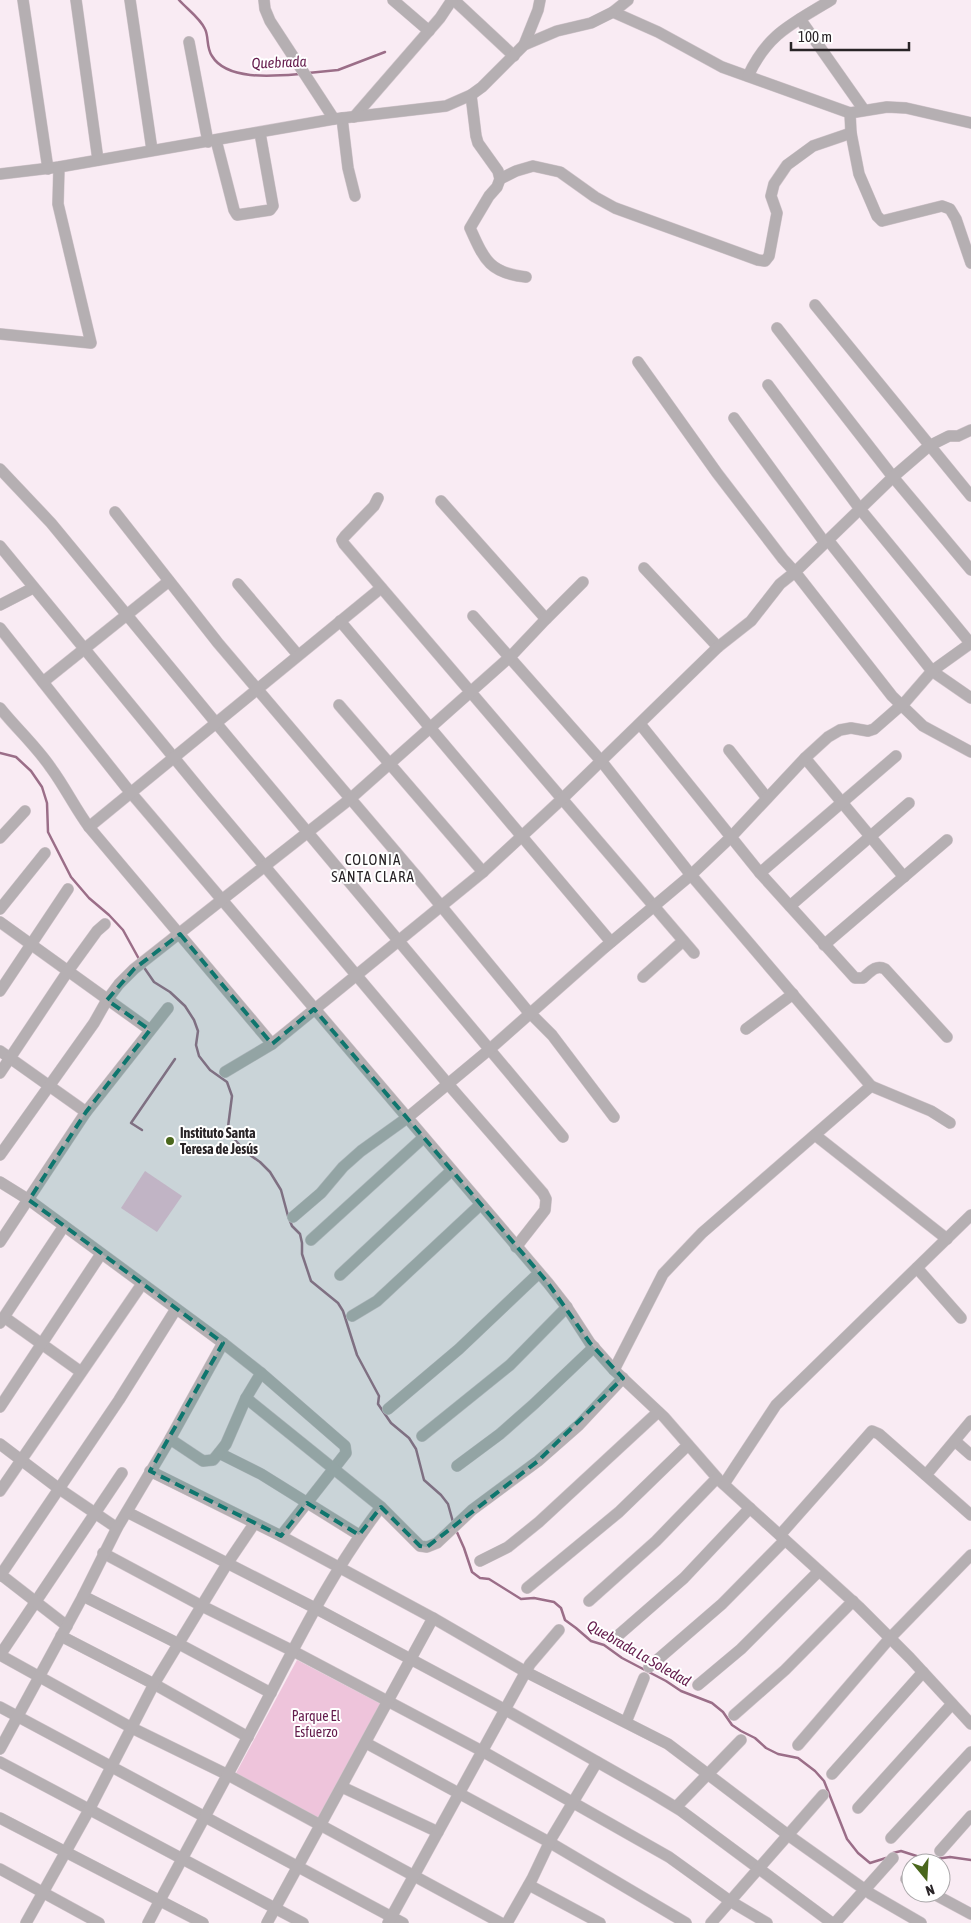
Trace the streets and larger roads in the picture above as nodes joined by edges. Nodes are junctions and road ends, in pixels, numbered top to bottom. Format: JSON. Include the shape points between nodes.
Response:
{"nodes":[{"id":1,"x":22,"y":0,"type":"edge"},
{"id":2,"x":76,"y":0,"type":"edge"},
{"id":3,"x":130,"y":0,"type":"edge"},
{"id":4,"x":264,"y":0,"type":"edge"},
{"id":5,"x":393,"y":0,"type":"edge"},
{"id":6,"x":453,"y":0,"type":"edge"},
{"id":7,"x":540,"y":0,"type":"edge"},
{"id":8,"x":628,"y":0,"type":"edge"},
{"id":9,"x":831,"y":0,"type":"edge"},
{"id":10,"x":614,"y":12,"type":"junction"},
{"id":11,"x":800,"y":19,"type":"junction"},
{"id":12,"x":429,"y":31,"type":"junction"},
{"id":13,"x":189,"y":42,"type":"dead end"},
{"id":14,"x":524,"y":45,"type":"junction"},
{"id":15,"x":514,"y":56,"type":"junction"},
{"id":16,"x":748,"y":76,"type":"junction"},
{"id":17,"x":471,"y":95,"type":"junction"},
{"id":18,"x":864,"y":110,"type":"junction"},
{"id":19,"x":850,"y":113,"type":"junction"},
{"id":20,"x":354,"y":117,"type":"junction"},
{"id":21,"x":338,"y":119,"type":"junction"},
{"id":22,"x":971,"y":123,"type":"edge"},
{"id":23,"x":260,"y":133,"type":"junction"},
{"id":24,"x":851,"y":133,"type":"junction"},
{"id":25,"x":212,"y":141,"type":"junction"},
{"id":26,"x":152,"y":150,"type":"junction"},
{"id":27,"x":98,"y":160,"type":"junction"},
{"id":28,"x":54,"y":168,"type":"junction"},
{"id":29,"x":0,"y":174,"type":"edge"},
{"id":30,"x":500,"y":179,"type":"junction"},
{"id":31,"x":355,"y":196,"type":"dead end"},
{"id":32,"x":971,"y":263,"type":"edge"},
{"id":33,"x":526,"y":277,"type":"dead end"},
{"id":34,"x":815,"y":305,"type":"dead end"},
{"id":35,"x":777,"y":328,"type":"dead end"},
{"id":36,"x":0,"y":334,"type":"edge"},
{"id":37,"x":638,"y":362,"type":"dead end"},
{"id":38,"x":768,"y":385,"type":"dead end"},
{"id":39,"x":734,"y":418,"type":"dead end"},
{"id":40,"x":971,"y":430,"type":"edge"},
{"id":41,"x":929,"y":446,"type":"junction"},
{"id":42,"x":0,"y":469,"type":"edge"},
{"id":43,"x":893,"y":477,"type":"junction"},
{"id":44,"x":971,"y":496,"type":"edge"},
{"id":45,"x":378,"y":498,"type":"dead end"},
{"id":46,"x":441,"y":501,"type":"dead end"},
{"id":47,"x":860,"y":509,"type":"junction"},
{"id":48,"x":115,"y":512,"type":"dead end"},
{"id":49,"x":826,"y":541,"type":"junction"},
{"id":50,"x":0,"y":546,"type":"edge"},
{"id":51,"x":644,"y":568,"type":"dead end"},
{"id":52,"x":971,"y":570,"type":"edge"},
{"id":53,"x":795,"y":572,"type":"junction"},
{"id":54,"x":169,"y":581,"type":"junction"},
{"id":55,"x":583,"y":582,"type":"dead end"},
{"id":56,"x":238,"y":584,"type":"dead end"},
{"id":57,"x":33,"y":588,"type":"junction"},
{"id":58,"x":381,"y":588,"type":"junction"},
{"id":59,"x":0,"y":605,"type":"edge"},
{"id":60,"x":127,"y":615,"type":"junction"},
{"id":61,"x":473,"y":616,"type":"dead end"},
{"id":62,"x":546,"y":619,"type":"junction"},
{"id":63,"x":340,"y":621,"type":"junction"},
{"id":64,"x":0,"y":628,"type":"edge"},
{"id":65,"x":971,"y":644,"type":"edge"},
{"id":66,"x":718,"y":647,"type":"junction"},
{"id":67,"x":84,"y":649,"type":"junction"},
{"id":68,"x":298,"y":655,"type":"junction"},
{"id":69,"x":510,"y":657,"type":"junction"},
{"id":70,"x":932,"y":671,"type":"junction"},
{"id":71,"x":43,"y":682,"type":"junction"},
{"id":72,"x":257,"y":689,"type":"junction"},
{"id":73,"x":470,"y":692,"type":"junction"},
{"id":74,"x":971,"y":698,"type":"edge"},
{"id":75,"x":901,"y":704,"type":"junction"},
{"id":76,"x":340,"y":705,"type":"dead end"},
{"id":77,"x":0,"y":708,"type":"edge"},
{"id":78,"x":216,"y":724,"type":"junction"},
{"id":79,"x":640,"y":724,"type":"junction"},
{"id":80,"x":430,"y":728,"type":"junction"},
{"id":81,"x":729,"y":750,"type":"dead end"},
{"id":82,"x":971,"y":752,"type":"edge"},
{"id":83,"x":896,"y":756,"type":"dead end"},
{"id":84,"x":174,"y":758,"type":"junction"},
{"id":85,"x":805,"y":758,"type":"junction"},
{"id":86,"x":601,"y":761,"type":"junction"},
{"id":87,"x":390,"y":763,"type":"junction"},
{"id":88,"x":131,"y":793,"type":"junction"},
{"id":89,"x":767,"y":798,"type":"junction"},
{"id":90,"x":350,"y":799,"type":"junction"},
{"id":91,"x":562,"y":799,"type":"junction"},
{"id":92,"x":842,"y":802,"type":"junction"},
{"id":93,"x":910,"y":803,"type":"dead end"},
{"id":94,"x":24,"y":811,"type":"dead end"},
{"id":95,"x":89,"y":827,"type":"junction"},
{"id":96,"x":308,"y":832,"type":"junction"},
{"id":97,"x":522,"y":836,"type":"junction"},
{"id":98,"x":731,"y":837,"type":"junction"},
{"id":99,"x":870,"y":837,"type":"junction"},
{"id":100,"x":0,"y":838,"type":"edge"},
{"id":101,"x":947,"y":840,"type":"dead end"},
{"id":102,"x":45,"y":853,"type":"dead end"},
{"id":103,"x":265,"y":866,"type":"junction"},
{"id":104,"x":482,"y":872,"type":"junction"},
{"id":105,"x":760,"y":873,"type":"junction"},
{"id":106,"x":691,"y":875,"type":"junction"},
{"id":107,"x":904,"y":877,"type":"junction"},
{"id":108,"x":68,"y":889,"type":"dead end"},
{"id":109,"x":222,"y":900,"type":"junction"},
{"id":110,"x":440,"y":905,"type":"junction"},
{"id":111,"x":790,"y":906,"type":"junction"},
{"id":112,"x":654,"y":907,"type":"junction"},
{"id":113,"x":0,"y":909,"type":"edge"},
{"id":114,"x":0,"y":922,"type":"edge"},
{"id":115,"x":105,"y":924,"type":"dead end"},
{"id":116,"x":180,"y":934,"type":"junction"},
{"id":117,"x":399,"y":940,"type":"junction"},
{"id":118,"x":684,"y":941,"type":"junction"},
{"id":119,"x":611,"y":942,"type":"junction"},
{"id":120,"x":824,"y":945,"type":"junction"},
{"id":121,"x":31,"y":946,"type":"junction"},
{"id":122,"x":694,"y":953,"type":"dead end"},
{"id":123,"x":68,"y":971,"type":"junction"},
{"id":124,"x":357,"y":975,"type":"junction"},
{"id":125,"x":643,"y":977,"type":"dead end"},
{"id":126,"x":0,"y":991,"type":"edge"},
{"id":127,"x":793,"y":994,"type":"junction"},
{"id":128,"x":108,"y":1000,"type":"junction"},
{"id":129,"x":168,"y":1008,"type":"dead end"},
{"id":130,"x":314,"y":1009,"type":"junction"},
{"id":131,"x":530,"y":1012,"type":"junction"},
{"id":132,"x":150,"y":1030,"type":"junction"},
{"id":133,"x":746,"y":1030,"type":"dead end"},
{"id":134,"x":947,"y":1038,"type":"dead end"},
{"id":135,"x":272,"y":1044,"type":"junction"},
{"id":136,"x":490,"y":1049,"type":"junction"},
{"id":137,"x":0,"y":1051,"type":"edge"},
{"id":138,"x":11,"y":1059,"type":"junction"},
{"id":139,"x":0,"y":1072,"type":"edge"},
{"id":140,"x":225,"y":1072,"type":"dead end"},
{"id":141,"x":448,"y":1084,"type":"junction"},
{"id":142,"x":49,"y":1086,"type":"junction"},
{"id":143,"x":871,"y":1086,"type":"junction"},
{"id":144,"x":86,"y":1112,"type":"junction"},
{"id":145,"x":614,"y":1117,"type":"dead end"},
{"id":146,"x":406,"y":1118,"type":"junction"},
{"id":147,"x":950,"y":1122,"type":"dead end"},
{"id":148,"x":814,"y":1135,"type":"junction"},
{"id":149,"x":563,"y":1137,"type":"dead end"},
{"id":150,"x":423,"y":1138,"type":"junction"},
{"id":151,"x":0,"y":1155,"type":"edge"},
{"id":152,"x":451,"y":1171,"type":"junction"},
{"id":153,"x":0,"y":1182,"type":"edge"},
{"id":154,"x":29,"y":1200,"type":"junction"},
{"id":155,"x":480,"y":1205,"type":"junction"},
{"id":156,"x":971,"y":1215,"type":"edge"},
{"id":157,"x":293,"y":1217,"type":"dead end"},
{"id":158,"x":64,"y":1226,"type":"junction"},
{"id":159,"x":947,"y":1239,"type":"junction"},
{"id":160,"x":311,"y":1240,"type":"dead end"},
{"id":161,"x":0,"y":1242,"type":"edge"},
{"id":162,"x":516,"y":1247,"type":"junction"},
{"id":163,"x":102,"y":1254,"type":"junction"},
{"id":164,"x":917,"y":1268,"type":"junction"},
{"id":165,"x":539,"y":1273,"type":"junction"},
{"id":166,"x":340,"y":1275,"type":"dead end"},
{"id":167,"x":142,"y":1284,"type":"junction"},
{"id":168,"x":567,"y":1307,"type":"junction"},
{"id":169,"x":176,"y":1309,"type":"junction"},
{"id":170,"x":352,"y":1316,"type":"dead end"},
{"id":171,"x":962,"y":1318,"type":"dead end"},
{"id":172,"x":2,"y":1320,"type":"edge"},
{"id":173,"x":223,"y":1343,"type":"junction"},
{"id":174,"x":43,"y":1344,"type":"junction"},
{"id":175,"x":594,"y":1347,"type":"junction"},
{"id":176,"x":81,"y":1372,"type":"junction"},
{"id":177,"x":260,"y":1373,"type":"junction"},
{"id":178,"x":619,"y":1374,"type":"junction"},
{"id":179,"x":246,"y":1398,"type":"junction"},
{"id":180,"x":0,"y":1407,"type":"edge"},
{"id":181,"x":388,"y":1409,"type":"dead end"},
{"id":182,"x":658,"y":1412,"type":"junction"},
{"id":183,"x":971,"y":1421,"type":"edge"},
{"id":184,"x":422,"y":1436,"type":"dead end"},
{"id":185,"x":170,"y":1439,"type":"junction"},
{"id":186,"x":955,"y":1441,"type":"junction"},
{"id":187,"x":0,"y":1444,"type":"edge"},
{"id":188,"x":688,"y":1445,"type":"junction"},
{"id":189,"x":219,"y":1453,"type":"junction"},
{"id":190,"x":971,"y":1455,"type":"edge"},
{"id":191,"x":21,"y":1460,"type":"junction"},
{"id":192,"x":457,"y":1466,"type":"dead end"},
{"id":193,"x":333,"y":1468,"type":"junction"},
{"id":194,"x":150,"y":1471,"type":"junction"},
{"id":195,"x":122,"y":1473,"type":"dead end"},
{"id":196,"x":926,"y":1476,"type":"junction"},
{"id":197,"x":720,"y":1481,"type":"junction"},
{"id":198,"x":58,"y":1488,"type":"junction"},
{"id":199,"x":0,"y":1491,"type":"edge"},
{"id":200,"x":307,"y":1503,"type":"junction"},
{"id":201,"x":381,"y":1507,"type":"junction"},
{"id":202,"x":750,"y":1508,"type":"junction"},
{"id":203,"x":127,"y":1512,"type":"junction"},
{"id":204,"x":96,"y":1513,"type":"junction"},
{"id":205,"x":971,"y":1515,"type":"edge"},
{"id":206,"x":254,"y":1524,"type":"junction"},
{"id":207,"x":117,"y":1528,"type":"junction"},
{"id":208,"x":281,"y":1536,"type":"junction"},
{"id":209,"x":359,"y":1536,"type":"junction"},
{"id":210,"x":782,"y":1538,"type":"junction"},
{"id":211,"x":103,"y":1553,"type":"junction"},
{"id":212,"x":971,"y":1555,"type":"edge"},
{"id":213,"x":480,"y":1561,"type":"dead end"},
{"id":214,"x":227,"y":1564,"type":"junction"},
{"id":215,"x":340,"y":1568,"type":"junction"},
{"id":216,"x":819,"y":1571,"type":"junction"},
{"id":217,"x":0,"y":1575,"type":"edge"},
{"id":218,"x":528,"y":1588,"type":"dead end"},
{"id":219,"x":83,"y":1596,"type":"junction"},
{"id":220,"x":589,"y":1601,"type":"dead end"},
{"id":221,"x":35,"y":1602,"type":"junction"},
{"id":222,"x":853,"y":1602,"type":"junction"},
{"id":223,"x":202,"y":1606,"type":"junction"},
{"id":224,"x":315,"y":1608,"type":"junction"},
{"id":225,"x":433,"y":1618,"type":"junction"},
{"id":226,"x":559,"y":1630,"type":"dead end"},
{"id":227,"x":64,"y":1631,"type":"junction"},
{"id":228,"x":890,"y":1638,"type":"junction"},
{"id":229,"x":614,"y":1639,"type":"dead end"},
{"id":230,"x":179,"y":1644,"type":"junction"},
{"id":231,"x":293,"y":1651,"type":"junction"},
{"id":232,"x":410,"y":1660,"type":"junction"},
{"id":233,"x":526,"y":1672,"type":"junction"},
{"id":234,"x":923,"y":1672,"type":"junction"},
{"id":235,"x":39,"y":1677,"type":"junction"},
{"id":236,"x":154,"y":1684,"type":"junction"},
{"id":237,"x":698,"y":1685,"type":"dead end"},
{"id":238,"x":271,"y":1693,"type":"junction"},
{"id":239,"x":388,"y":1701,"type":"junction"},
{"id":240,"x":952,"y":1704,"type":"junction"},
{"id":241,"x":0,"y":1707,"type":"edge"},
{"id":242,"x":504,"y":1709,"type":"junction"},
{"id":243,"x":18,"y":1716,"type":"junction"},
{"id":244,"x":734,"y":1716,"type":"dead end"},
{"id":245,"x":626,"y":1722,"type":"junction"},
{"id":246,"x":971,"y":1724,"type":"edge"},
{"id":247,"x":132,"y":1728,"type":"junction"},
{"id":248,"x":248,"y":1736,"type":"junction"},
{"id":249,"x":741,"y":1740,"type":"dead end"},
{"id":250,"x":366,"y":1743,"type":"junction"},
{"id":251,"x":798,"y":1745,"type":"dead end"},
{"id":252,"x":0,"y":1749,"type":"edge"},
{"id":253,"x":482,"y":1751,"type":"junction"},
{"id":254,"x":971,"y":1752,"type":"edge"},
{"id":255,"x":0,"y":1762,"type":"edge"},
{"id":256,"x":597,"y":1762,"type":"junction"},
{"id":257,"x":112,"y":1766,"type":"junction"},
{"id":258,"x":708,"y":1774,"type":"junction"},
{"id":259,"x":832,"y":1774,"type":"dead end"},
{"id":260,"x":228,"y":1776,"type":"junction"},
{"id":261,"x":342,"y":1786,"type":"junction"},
{"id":262,"x":459,"y":1793,"type":"junction"},
{"id":263,"x":823,"y":1795,"type":"dead end"},
{"id":264,"x":572,"y":1802,"type":"junction"},
{"id":265,"x":676,"y":1807,"type":"junction"},
{"id":266,"x":858,"y":1808,"type":"dead end"},
{"id":267,"x":89,"y":1810,"type":"junction"},
{"id":268,"x":206,"y":1816,"type":"junction"},
{"id":269,"x":971,"y":1816,"type":"edge"},
{"id":270,"x":0,"y":1818,"type":"edge"},
{"id":271,"x":321,"y":1826,"type":"junction"},
{"id":272,"x":438,"y":1832,"type":"junction"},
{"id":273,"x":788,"y":1835,"type":"junction"},
{"id":274,"x":891,"y":1838,"type":"dead end"},
{"id":275,"x":549,"y":1842,"type":"junction"},
{"id":276,"x":940,"y":1851,"type":"dead end"},
{"id":277,"x":66,"y":1852,"type":"junction"},
{"id":278,"x":893,"y":1858,"type":"dead end"},
{"id":279,"x":182,"y":1859,"type":"junction"},
{"id":280,"x":298,"y":1866,"type":"junction"},
{"id":281,"x":0,"y":1869,"type":"edge"},
{"id":282,"x":758,"y":1869,"type":"junction"},
{"id":283,"x":415,"y":1875,"type":"junction"},
{"id":284,"x":529,"y":1885,"type":"junction"},
{"id":285,"x":865,"y":1890,"type":"junction"},
{"id":286,"x":43,"y":1893,"type":"junction"},
{"id":287,"x":160,"y":1900,"type":"junction"},
{"id":288,"x":730,"y":1901,"type":"junction"},
{"id":289,"x":951,"y":1903,"type":"edge"},
{"id":290,"x":275,"y":1908,"type":"junction"},
{"id":291,"x":971,"y":1914,"type":"edge"},
{"id":292,"x":390,"y":1920,"type":"edge"},
{"id":293,"x":26,"y":1923,"type":"edge"},
{"id":294,"x":99,"y":1923,"type":"edge"},
{"id":295,"x":148,"y":1923,"type":"edge"},
{"id":296,"x":203,"y":1923,"type":"edge"},
{"id":297,"x":266,"y":1923,"type":"edge"},
{"id":298,"x":303,"y":1923,"type":"edge"},
{"id":299,"x":403,"y":1923,"type":"edge"},
{"id":300,"x":501,"y":1923,"type":"edge"},
{"id":301,"x":508,"y":1923,"type":"edge"},
{"id":302,"x":600,"y":1923,"type":"edge"},
{"id":303,"x":686,"y":1923,"type":"edge"},
{"id":304,"x":711,"y":1923,"type":"edge"},
{"id":305,"x":767,"y":1923,"type":"edge"},
{"id":306,"x":834,"y":1923,"type":"edge"},
{"id":307,"x":921,"y":1923,"type":"edge"}],
"edges":[{"from":1,"to":28,"type":"street"},
{"from":2,"to":27,"type":"street"},
{"from":3,"to":26,"type":"street"},
{"from":4,"to":21,"type":"street","via":[[270,21]]},
{"from":5,"to":12,"type":"street"},
{"from":6,"to":12,"type":"street"},
{"from":6,"to":15,"type":"street"},
{"from":7,"to":14,"type":"street"},
{"from":8,"to":10,"type":"street"},
{"from":9,"to":11,"type":"street"},
{"from":10,"to":14,"type":"street","via":[[591,23],[557,30]]},
{"from":10,"to":16,"type":"street","via":[[722,67]]},
{"from":11,"to":16,"type":"street","via":[[764,47]]},
{"from":11,"to":18,"type":"street"},
{"from":12,"to":20,"type":"street"},
{"from":13,"to":25,"type":"street"},
{"from":14,"to":15,"type":"street"},
{"from":15,"to":17,"type":"street"},
{"from":16,"to":19,"type":"street"},
{"from":17,"to":20,"type":"street","via":[[446,106]]},
{"from":17,"to":30,"type":"street","via":[[478,143]]},
{"from":18,"to":19,"type":"street"},
{"from":18,"to":22,"type":"street","via":[[906,108]]},
{"from":19,"to":24,"type":"street"},
{"from":20,"to":21,"type":"street"},
{"from":21,"to":23,"type":"street"},
{"from":21,"to":31,"type":"street"},
{"from":23,"to":25,"type":"street"},
{"from":23,"to":25,"type":"street","via":[[273,206],[270,210],[237,214]]},
{"from":24,"to":30,"type":"street","via":[[813,146],[787,165],[774,184],[771,196],[777,213],[769,256],[765,261],[615,208],[560,172],[533,166]]},
{"from":24,"to":32,"type":"street","via":[[859,174],[877,216],[882,220],[893,219],[942,206],[950,210]]},
{"from":25,"to":26,"type":"street"},
{"from":26,"to":27,"type":"street"},
{"from":27,"to":28,"type":"street"},
{"from":28,"to":29,"type":"street"},
{"from":28,"to":36,"type":"street","via":[[58,204],[92,343]]},
{"from":30,"to":33,"type":"street","via":[[470,228],[489,264],[508,275]]},
{"from":34,"to":41,"type":"street"},
{"from":35,"to":43,"type":"street"},
{"from":37,"to":53,"type":"street","via":[[717,473]]},
{"from":38,"to":47,"type":"street"},
{"from":39,"to":49,"type":"street"},
{"from":40,"to":41,"type":"street"},
{"from":41,"to":43,"type":"street"},
{"from":41,"to":44,"type":"street"},
{"from":42,"to":60,"type":"street"},
{"from":43,"to":47,"type":"street"},
{"from":43,"to":52,"type":"street"},
{"from":45,"to":58,"type":"street","via":[[342,540]]},
{"from":46,"to":62,"type":"street"},
{"from":47,"to":49,"type":"street"},
{"from":47,"to":65,"type":"street"},
{"from":48,"to":54,"type":"street"},
{"from":49,"to":53,"type":"street"},
{"from":49,"to":70,"type":"street"},
{"from":50,"to":57,"type":"street"},
{"from":51,"to":66,"type":"street"},
{"from":53,"to":66,"type":"street","via":[[780,584],[751,621]]},
{"from":53,"to":75,"type":"street"},
{"from":54,"to":60,"type":"street"},
{"from":54,"to":72,"type":"street"},
{"from":55,"to":62,"type":"street"},
{"from":56,"to":68,"type":"street"},
{"from":57,"to":59,"type":"street"},
{"from":57,"to":67,"type":"street"},
{"from":58,"to":63,"type":"street"},
{"from":58,"to":73,"type":"street"},
{"from":60,"to":67,"type":"street"},
{"from":60,"to":78,"type":"street"},
{"from":61,"to":69,"type":"street"},
{"from":62,"to":69,"type":"street"},
{"from":63,"to":68,"type":"street"},
{"from":63,"to":80,"type":"street"},
{"from":64,"to":71,"type":"street"},
{"from":65,"to":70,"type":"street"},
{"from":66,"to":79,"type":"street"},
{"from":67,"to":71,"type":"street"},
{"from":67,"to":84,"type":"street"},
{"from":68,"to":72,"type":"street"},
{"from":69,"to":73,"type":"street"},
{"from":69,"to":86,"type":"street"},
{"from":70,"to":74,"type":"street"},
{"from":70,"to":75,"type":"street"},
{"from":71,"to":88,"type":"street"},
{"from":72,"to":78,"type":"street"},
{"from":72,"to":90,"type":"street"},
{"from":73,"to":80,"type":"street"},
{"from":73,"to":91,"type":"street"},
{"from":75,"to":82,"type":"street","via":[[923,726]]},
{"from":75,"to":85,"type":"street","via":[[874,729],[840,730]]},
{"from":76,"to":87,"type":"street"},
{"from":77,"to":95,"type":"street","via":[[51,767]]},
{"from":78,"to":84,"type":"street"},
{"from":78,"to":96,"type":"street"},
{"from":79,"to":86,"type":"street"},
{"from":79,"to":98,"type":"street"},
{"from":80,"to":87,"type":"street"},
{"from":80,"to":97,"type":"street"},
{"from":81,"to":89,"type":"street"},
{"from":83,"to":92,"type":"street"},
{"from":84,"to":88,"type":"street"},
{"from":84,"to":103,"type":"street"},
{"from":85,"to":89,"type":"street"},
{"from":85,"to":92,"type":"street"},
{"from":86,"to":91,"type":"street"},
{"from":86,"to":106,"type":"street"},
{"from":87,"to":90,"type":"street"},
{"from":87,"to":104,"type":"street"},
{"from":88,"to":95,"type":"street"},
{"from":88,"to":109,"type":"street"},
{"from":89,"to":98,"type":"street"},
{"from":90,"to":96,"type":"street"},
{"from":90,"to":110,"type":"street"},
{"from":91,"to":97,"type":"street"},
{"from":91,"to":112,"type":"street"},
{"from":92,"to":99,"type":"street"},
{"from":92,"to":105,"type":"street"},
{"from":93,"to":99,"type":"street"},
{"from":94,"to":100,"type":"street"},
{"from":95,"to":116,"type":"street"},
{"from":96,"to":103,"type":"street"},
{"from":96,"to":117,"type":"street"},
{"from":97,"to":104,"type":"street"},
{"from":97,"to":119,"type":"street"},
{"from":98,"to":105,"type":"street"},
{"from":98,"to":106,"type":"street"},
{"from":99,"to":107,"type":"street"},
{"from":99,"to":111,"type":"street"},
{"from":101,"to":107,"type":"street"},
{"from":102,"to":113,"type":"street"},
{"from":103,"to":109,"type":"street"},
{"from":103,"to":124,"type":"street"},
{"from":104,"to":110,"type":"street"},
{"from":105,"to":111,"type":"street"},
{"from":106,"to":112,"type":"street"},
{"from":106,"to":127,"type":"street"},
{"from":107,"to":120,"type":"street"},
{"from":108,"to":121,"type":"street"},
{"from":109,"to":116,"type":"street"},
{"from":109,"to":130,"type":"street"},
{"from":110,"to":117,"type":"street"},
{"from":110,"to":131,"type":"street"},
{"from":111,"to":120,"type":"street"},
{"from":112,"to":118,"type":"street"},
{"from":112,"to":119,"type":"street"},
{"from":114,"to":121,"type":"street"},
{"from":115,"to":123,"type":"street"},
{"from":116,"to":128,"type":"street","via":[[119,984]]},
{"from":116,"to":135,"type":"street"},
{"from":117,"to":124,"type":"street"},
{"from":117,"to":136,"type":"street"},
{"from":118,"to":122,"type":"street"},
{"from":118,"to":125,"type":"street"},
{"from":119,"to":131,"type":"street"},
{"from":120,"to":134,"type":"street","via":[[855,978],[859,979],[876,967],[885,970]]},
{"from":121,"to":123,"type":"street"},
{"from":121,"to":126,"type":"street"},
{"from":123,"to":128,"type":"street"},
{"from":123,"to":138,"type":"street"},
{"from":124,"to":130,"type":"street"},
{"from":124,"to":141,"type":"street"},
{"from":127,"to":133,"type":"street"},
{"from":127,"to":143,"type":"street"},
{"from":128,"to":132,"type":"street"},
{"from":128,"to":142,"type":"street"},
{"from":129,"to":132,"type":"street"},
{"from":130,"to":135,"type":"street"},
{"from":130,"to":146,"type":"street"},
{"from":131,"to":136,"type":"street"},
{"from":131,"to":145,"type":"street","via":[[552,1034]]},
{"from":132,"to":144,"type":"street"},
{"from":135,"to":140,"type":"street"},
{"from":136,"to":141,"type":"street"},
{"from":136,"to":149,"type":"street"},
{"from":137,"to":138,"type":"street"},
{"from":138,"to":139,"type":"street"},
{"from":138,"to":142,"type":"street"},
{"from":141,"to":146,"type":"street"},
{"from":141,"to":162,"type":"street","via":[[546,1200],[545,1210]]},
{"from":142,"to":144,"type":"street"},
{"from":142,"to":151,"type":"street"},
{"from":143,"to":147,"type":"street"},
{"from":143,"to":148,"type":"street"},
{"from":144,"to":154,"type":"street"},
{"from":146,"to":150,"type":"street"},
{"from":146,"to":157,"type":"street","via":[[361,1151]]},
{"from":148,"to":159,"type":"street"},
{"from":148,"to":178,"type":"street","via":[[702,1233],[663,1274]]},
{"from":150,"to":152,"type":"street"},
{"from":150,"to":160,"type":"street"},
{"from":152,"to":155,"type":"street"},
{"from":152,"to":166,"type":"street"},
{"from":153,"to":154,"type":"street"},
{"from":154,"to":158,"type":"street"},
{"from":154,"to":161,"type":"street"},
{"from":155,"to":162,"type":"street"},
{"from":155,"to":170,"type":"street","via":[[377,1301]]},
{"from":156,"to":159,"type":"street"},
{"from":158,"to":163,"type":"street"},
{"from":158,"to":172,"type":"street"},
{"from":159,"to":164,"type":"street"},
{"from":162,"to":165,"type":"street"},
{"from":163,"to":167,"type":"street"},
{"from":163,"to":174,"type":"street"},
{"from":164,"to":171,"type":"street"},
{"from":164,"to":197,"type":"street","via":[[776,1404]]},
{"from":165,"to":168,"type":"street"},
{"from":165,"to":181,"type":"street","via":[[459,1349]]},
{"from":167,"to":169,"type":"street"},
{"from":167,"to":176,"type":"street"},
{"from":168,"to":175,"type":"street"},
{"from":168,"to":184,"type":"street","via":[[510,1365]]},
{"from":169,"to":173,"type":"street"},
{"from":169,"to":198,"type":"street"},
{"from":172,"to":174,"type":"street"},
{"from":173,"to":177,"type":"street"},
{"from":173,"to":185,"type":"street"},
{"from":174,"to":176,"type":"street"},
{"from":174,"to":180,"type":"street"},
{"from":175,"to":178,"type":"street"},
{"from":175,"to":192,"type":"street","via":[[500,1434]]},
{"from":176,"to":191,"type":"street"},
{"from":177,"to":179,"type":"street"},
{"from":177,"to":193,"type":"street","via":[[345,1446],[346,1453]]},
{"from":178,"to":182,"type":"street"},
{"from":178,"to":201,"type":"street","via":[[579,1425],[538,1461],[472,1510],[437,1543],[420,1546]]},
{"from":179,"to":189,"type":"street"},
{"from":179,"to":193,"type":"street"},
{"from":182,"to":188,"type":"street"},
{"from":182,"to":213,"type":"street","via":[[539,1522],[508,1547]]},
{"from":183,"to":186,"type":"street"},
{"from":185,"to":189,"type":"street","via":[[203,1461],[213,1460]]},
{"from":185,"to":194,"type":"street"},
{"from":186,"to":190,"type":"street"},
{"from":186,"to":196,"type":"street"},
{"from":187,"to":191,"type":"street"},
{"from":188,"to":197,"type":"street"},
{"from":188,"to":218,"type":"street","via":[[619,1512]]},
{"from":189,"to":200,"type":"street"},
{"from":191,"to":198,"type":"street"},
{"from":191,"to":199,"type":"street"},
{"from":193,"to":200,"type":"street"},
{"from":193,"to":201,"type":"street"},
{"from":194,"to":203,"type":"street"},
{"from":194,"to":206,"type":"street"},
{"from":195,"to":204,"type":"street"},
{"from":196,"to":205,"type":"street"},
{"from":196,"to":210,"type":"street","via":[[872,1431]]},
{"from":197,"to":202,"type":"street"},
{"from":197,"to":220,"type":"street"},
{"from":198,"to":204,"type":"street"},
{"from":198,"to":217,"type":"street"},
{"from":200,"to":208,"type":"street"},
{"from":200,"to":209,"type":"street"},
{"from":201,"to":209,"type":"street"},
{"from":202,"to":210,"type":"street"},
{"from":202,"to":229,"type":"street","via":[[684,1578]]},
{"from":203,"to":207,"type":"street"},
{"from":203,"to":214,"type":"street"},
{"from":204,"to":207,"type":"street"},
{"from":204,"to":221,"type":"street"},
{"from":206,"to":208,"type":"street"},
{"from":206,"to":214,"type":"street"},
{"from":207,"to":211,"type":"street"},
{"from":208,"to":215,"type":"street"},
{"from":209,"to":215,"type":"street"},
{"from":210,"to":216,"type":"street"},
{"from":210,"to":245,"type":"street","via":[[722,1604],[647,1672]]},
{"from":211,"to":219,"type":"street"},
{"from":211,"to":223,"type":"street"},
{"from":212,"to":228,"type":"street"},
{"from":214,"to":223,"type":"street"},
{"from":214,"to":224,"type":"street"},
{"from":215,"to":224,"type":"street"},
{"from":215,"to":225,"type":"street"},
{"from":216,"to":222,"type":"street"},
{"from":216,"to":237,"type":"street","via":[[741,1649]]},
{"from":217,"to":221,"type":"street"},
{"from":219,"to":227,"type":"street"},
{"from":219,"to":230,"type":"street"},
{"from":221,"to":227,"type":"street"},
{"from":221,"to":235,"type":"street","via":[[0,1655]]},
{"from":222,"to":228,"type":"street"},
{"from":222,"to":244,"type":"street"},
{"from":223,"to":230,"type":"street"},
{"from":223,"to":231,"type":"street"},
{"from":224,"to":231,"type":"street"},
{"from":224,"to":232,"type":"street"},
{"from":225,"to":232,"type":"street"},
{"from":225,"to":233,"type":"street"},
{"from":226,"to":233,"type":"street"},
{"from":227,"to":235,"type":"street"},
{"from":227,"to":236,"type":"street"},
{"from":228,"to":234,"type":"street"},
{"from":228,"to":251,"type":"street"},
{"from":230,"to":236,"type":"street"},
{"from":230,"to":238,"type":"street"},
{"from":231,"to":238,"type":"street"},
{"from":231,"to":239,"type":"street"},
{"from":232,"to":239,"type":"street"},
{"from":232,"to":242,"type":"street"},
{"from":233,"to":242,"type":"street"},
{"from":233,"to":245,"type":"street"},
{"from":234,"to":240,"type":"street"},
{"from":234,"to":259,"type":"street"},
{"from":235,"to":243,"type":"street"},
{"from":235,"to":247,"type":"street"},
{"from":236,"to":247,"type":"street"},
{"from":236,"to":248,"type":"street"},
{"from":238,"to":248,"type":"street"},
{"from":239,"to":250,"type":"street"},
{"from":239,"to":253,"type":"street"},
{"from":240,"to":246,"type":"street"},
{"from":240,"to":266,"type":"street"},
{"from":241,"to":243,"type":"street"},
{"from":242,"to":253,"type":"street"},
{"from":242,"to":256,"type":"street"},
{"from":243,"to":252,"type":"street"},
{"from":243,"to":257,"type":"street"},
{"from":245,"to":258,"type":"street","via":[[668,1744]]},
{"from":247,"to":257,"type":"street"},
{"from":247,"to":260,"type":"street"},
{"from":248,"to":260,"type":"street"},
{"from":249,"to":258,"type":"street"},
{"from":250,"to":261,"type":"street"},
{"from":250,"to":262,"type":"street"},
{"from":253,"to":262,"type":"street"},
{"from":253,"to":264,"type":"street"},
{"from":254,"to":274,"type":"street"},
{"from":255,"to":267,"type":"street"},
{"from":256,"to":264,"type":"street"},
{"from":256,"to":265,"type":"street"},
{"from":257,"to":267,"type":"street"},
{"from":257,"to":268,"type":"street"},
{"from":258,"to":265,"type":"street"},
{"from":258,"to":273,"type":"street"},
{"from":260,"to":268,"type":"street"},
{"from":260,"to":271,"type":"street"},
{"from":261,"to":271,"type":"street"},
{"from":261,"to":272,"type":"street"},
{"from":262,"to":272,"type":"street"},
{"from":262,"to":275,"type":"street"},
{"from":263,"to":273,"type":"street"},
{"from":264,"to":275,"type":"street"},
{"from":264,"to":288,"type":"street","via":[[669,1857]]},
{"from":265,"to":282,"type":"street"},
{"from":267,"to":277,"type":"street"},
{"from":267,"to":279,"type":"street"},
{"from":268,"to":279,"type":"street"},
{"from":268,"to":280,"type":"street"},
{"from":269,"to":276,"type":"street"},
{"from":270,"to":277,"type":"street"},
{"from":271,"to":280,"type":"street"},
{"from":271,"to":283,"type":"street"},
{"from":272,"to":283,"type":"street"},
{"from":273,"to":282,"type":"street"},
{"from":273,"to":285,"type":"street"},
{"from":275,"to":284,"type":"street"},
{"from":275,"to":303,"type":"street"},
{"from":277,"to":286,"type":"street"},
{"from":277,"to":287,"type":"street"},
{"from":278,"to":285,"type":"street"},
{"from":279,"to":287,"type":"street"},
{"from":279,"to":290,"type":"street"},
{"from":280,"to":290,"type":"street"},
{"from":280,"to":292,"type":"street"},
{"from":281,"to":286,"type":"street"},
{"from":282,"to":288,"type":"street"},
{"from":282,"to":306,"type":"street"},
{"from":283,"to":292,"type":"street"},
{"from":283,"to":300,"type":"street"},
{"from":284,"to":301,"type":"street"},
{"from":284,"to":302,"type":"street"},
{"from":285,"to":306,"type":"street"},
{"from":285,"to":307,"type":"street"},
{"from":286,"to":293,"type":"street"},
{"from":286,"to":294,"type":"street"},
{"from":287,"to":295,"type":"street"},
{"from":287,"to":296,"type":"street"},
{"from":288,"to":304,"type":"street"},
{"from":288,"to":305,"type":"street"},
{"from":289,"to":291,"type":"street"},
{"from":290,"to":297,"type":"street"},
{"from":290,"to":298,"type":"street"},
{"from":292,"to":299,"type":"street"}]}
